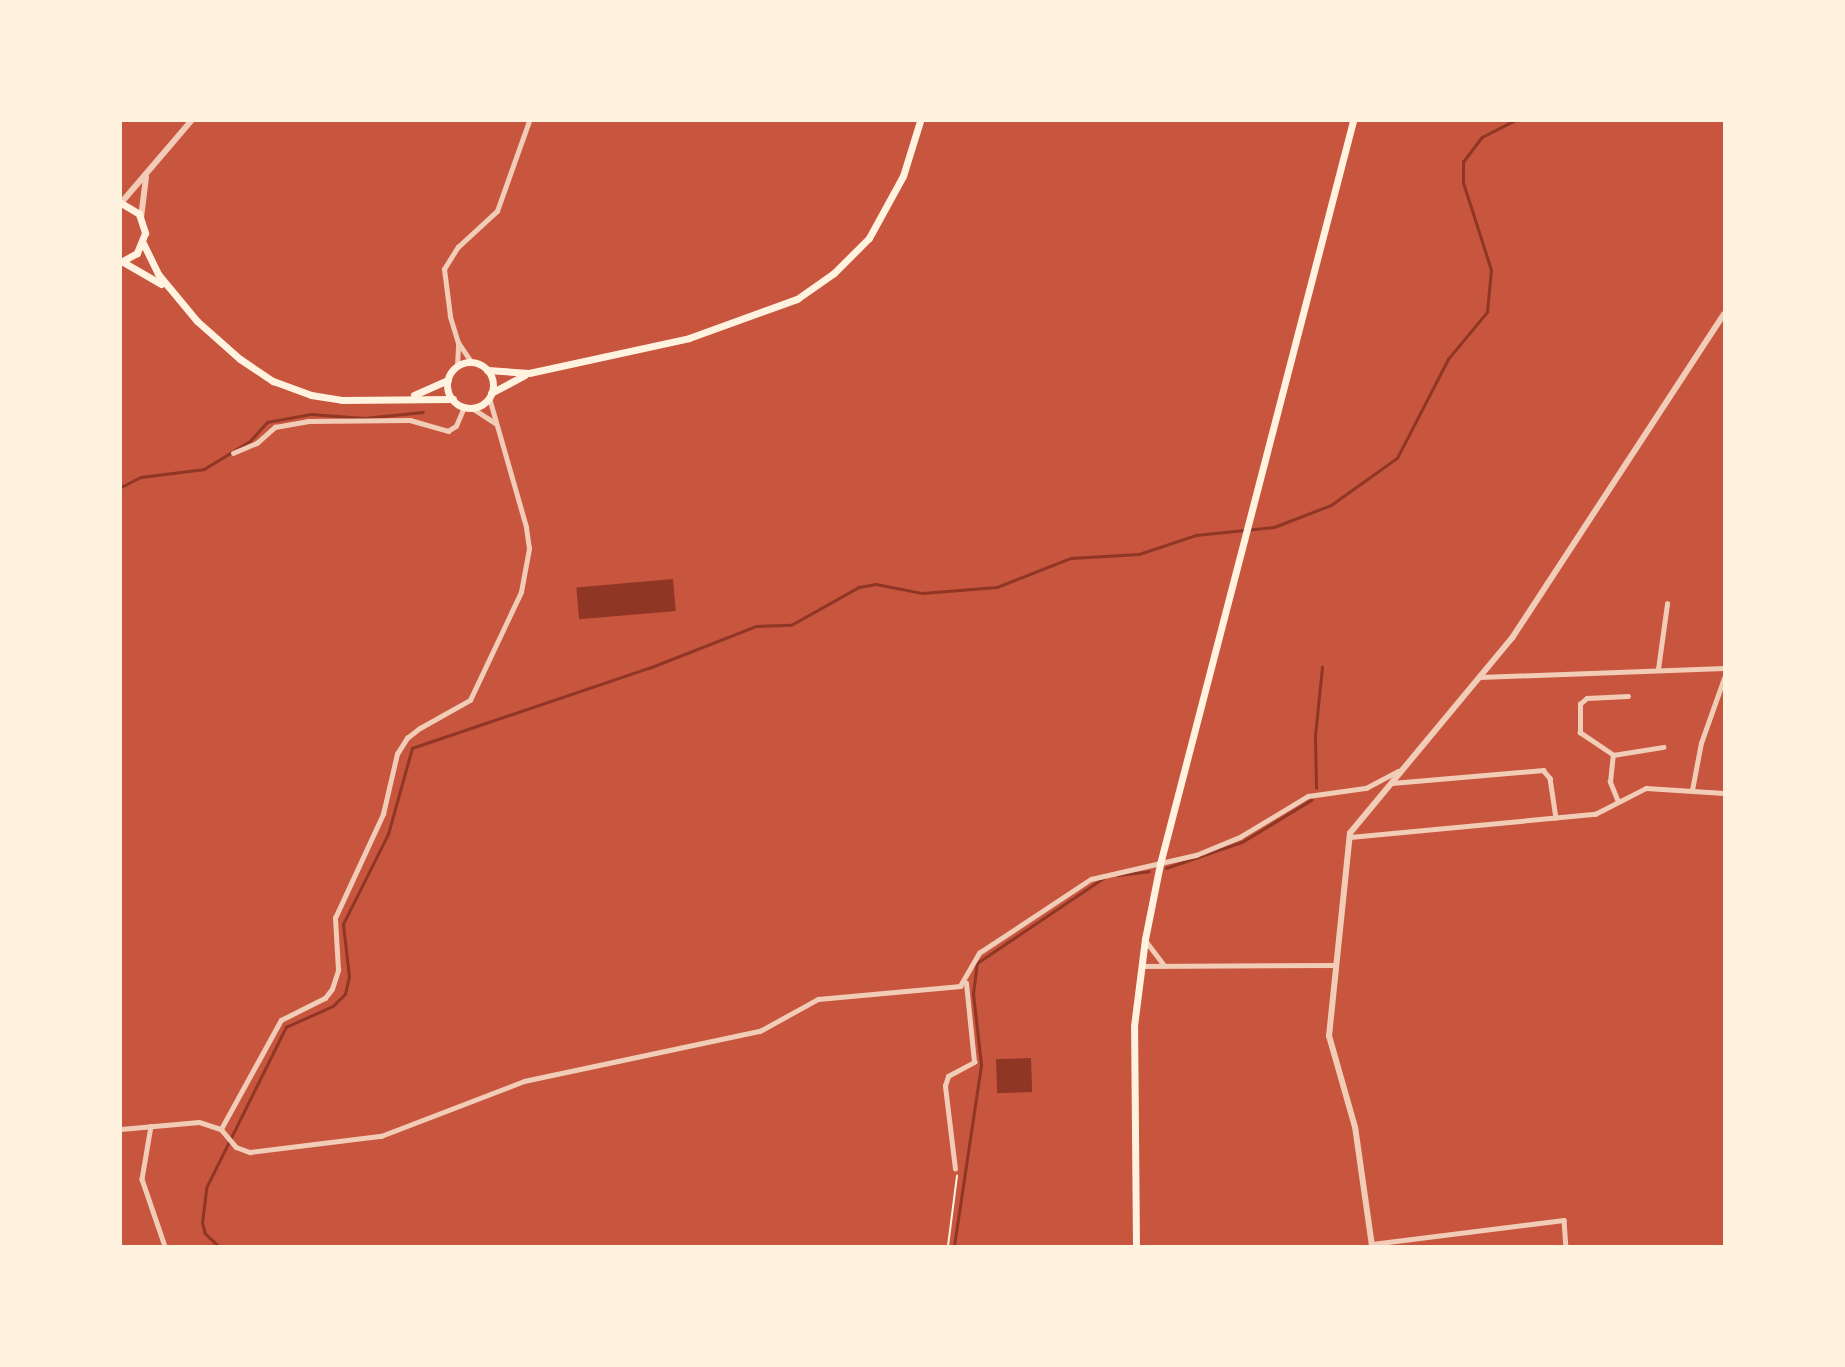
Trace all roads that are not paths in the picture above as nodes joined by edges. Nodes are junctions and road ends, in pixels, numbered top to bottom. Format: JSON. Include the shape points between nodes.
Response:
{"nodes":[{"id":1,"x":191,"y":121,"type":"edge"},
{"id":2,"x":529,"y":121,"type":"edge"},
{"id":3,"x":920,"y":121,"type":"edge"},
{"id":4,"x":1353,"y":121,"type":"edge"},
{"id":5,"x":147,"y":172,"type":"junction"},
{"id":6,"x":121,"y":203,"type":"edge"},
{"id":7,"x":141,"y":218,"type":"junction"},
{"id":8,"x":143,"y":243,"type":"junction"},
{"id":9,"x":122,"y":262,"type":"edge"},
{"id":10,"x":170,"y":291,"type":"junction"},
{"id":11,"x":1724,"y":314,"type":"edge"},
{"id":12,"x":458,"y":343,"type":"junction"},
{"id":13,"x":471,"y":362,"type":"junction"},
{"id":14,"x":457,"y":366,"type":"junction"},
{"id":15,"x":487,"y":370,"type":"junction"},
{"id":16,"x":529,"y":373,"type":"junction"},
{"id":17,"x":448,"y":380,"type":"junction"},
{"id":18,"x":490,"y":396,"type":"junction"},
{"id":19,"x":407,"y":397,"type":"junction"},
{"id":20,"x":453,"y":400,"type":"junction"},
{"id":21,"x":468,"y":407,"type":"junction"},
{"id":22,"x":495,"y":423,"type":"junction"},
{"id":23,"x":233,"y":453,"type":"dead end"},
{"id":24,"x":1667,"y":604,"type":"dead end"},
{"id":25,"x":1724,"y":668,"type":"edge"},
{"id":26,"x":1658,"y":669,"type":"junction"},
{"id":27,"x":1480,"y":677,"type":"junction"},
{"id":28,"x":1724,"y":678,"type":"edge"},
{"id":29,"x":1628,"y":696,"type":"dead end"},
{"id":30,"x":1663,"y":747,"type":"dead end"},
{"id":31,"x":1614,"y":755,"type":"junction"},
{"id":32,"x":1398,"y":771,"type":"junction"},
{"id":33,"x":1389,"y":783,"type":"junction"},
{"id":34,"x":1692,"y":790,"type":"junction"},
{"id":35,"x":1724,"y":793,"type":"edge"},
{"id":36,"x":1618,"y":803,"type":"junction"},
{"id":37,"x":1556,"y":818,"type":"junction"},
{"id":38,"x":1349,"y":837,"type":"junction"},
{"id":39,"x":1160,"y":863,"type":"junction"},
{"id":40,"x":1145,"y":939,"type":"junction"},
{"id":41,"x":1336,"y":965,"type":"junction"},
{"id":42,"x":1140,"y":966,"type":"junction"},
{"id":43,"x":1164,"y":966,"type":"junction"},
{"id":44,"x":966,"y":982,"type":"junction"},
{"id":45,"x":151,"y":1126,"type":"junction"},
{"id":46,"x":121,"y":1129,"type":"edge"},
{"id":47,"x":222,"y":1129,"type":"junction"},
{"id":48,"x":955,"y":1168,"type":"road end"},
{"id":49,"x":1372,"y":1245,"type":"edge"},
{"id":50,"x":165,"y":1246,"type":"edge"},
{"id":51,"x":1136,"y":1246,"type":"edge"},
{"id":52,"x":1566,"y":1246,"type":"edge"}],
"edges":[{"from":1,"to":5,"type":"street"},
{"from":2,"to":12,"type":"street","via":[[496,211],[458,247],[444,269]]},
{"from":3,"to":16,"type":"main road","via":[[903,176],[883,216],[854,255],[817,287],[776,309],[712,332]]},
{"from":4,"to":39,"type":"main road"},
{"from":5,"to":6,"type":"street"},
{"from":5,"to":7,"type":"street"},
{"from":6,"to":7,"type":"main road"},
{"from":7,"to":8,"type":"main road"},
{"from":8,"to":9,"type":"main road"},
{"from":8,"to":10,"type":"main road"},
{"from":9,"to":10,"type":"main road","via":[[148,273]]},
{"from":10,"to":19,"type":"main road","via":[[221,344],[272,381],[342,400]]},
{"from":11,"to":27,"type":"street","via":[[1537,602]]},
{"from":12,"to":13,"type":"street"},
{"from":12,"to":14,"type":"street"},
{"from":13,"to":14,"type":"main road"},
{"from":13,"to":15,"type":"main road"},
{"from":14,"to":17,"type":"main road"},
{"from":15,"to":16,"type":"main road"},
{"from":15,"to":18,"type":"main road"},
{"from":16,"to":18,"type":"main road"},
{"from":17,"to":19,"type":"main road"},
{"from":17,"to":20,"type":"main road"},
{"from":18,"to":21,"type":"main road"},
{"from":18,"to":22,"type":"street"},
{"from":19,"to":20,"type":"main road"},
{"from":20,"to":21,"type":"main road"},
{"from":21,"to":22,"type":"street"},
{"from":21,"to":23,"type":"street","via":[[448,431],[410,420],[308,421],[275,427],[257,443]]},
{"from":22,"to":47,"type":"street","via":[[526,527],[529,549],[521,593],[470,700],[420,728],[397,754],[383,814],[335,918],[338,970],[332,989],[325,998],[281,1020]]},
{"from":24,"to":26,"type":"street"},
{"from":25,"to":26,"type":"street"},
{"from":26,"to":27,"type":"street"},
{"from":27,"to":32,"type":"street"},
{"from":28,"to":34,"type":"street","via":[[1701,743]]},
{"from":29,"to":31,"type":"street","via":[[1592,697],[1580,704],[1580,733]]},
{"from":30,"to":31,"type":"street"},
{"from":31,"to":36,"type":"street","via":[[1610,782]]},
{"from":32,"to":33,"type":"street"},
{"from":32,"to":39,"type":"street","via":[[1366,788],[1308,796],[1226,844]]},
{"from":33,"to":37,"type":"street","via":[[1543,770],[1549,778]]},
{"from":33,"to":38,"type":"street"},
{"from":34,"to":35,"type":"street"},
{"from":34,"to":36,"type":"street","via":[[1646,788]]},
{"from":36,"to":37,"type":"street","via":[[1598,814]]},
{"from":37,"to":38,"type":"street"},
{"from":38,"to":41,"type":"street"},
{"from":39,"to":40,"type":"main road"},
{"from":39,"to":44,"type":"street","via":[[1091,879],[979,953]]},
{"from":40,"to":42,"type":"main road"},
{"from":40,"to":43,"type":"street"},
{"from":41,"to":43,"type":"street"},
{"from":41,"to":49,"type":"street","via":[[1330,1046],[1355,1127]]},
{"from":42,"to":43,"type":"street"},
{"from":42,"to":51,"type":"main road","via":[[1133,1046]]},
{"from":44,"to":47,"type":"street","via":[[945,989],[818,999],[760,1031],[524,1081],[381,1136],[255,1152],[236,1147]]},
{"from":44,"to":48,"type":"street","via":[[974,1062],[948,1076],[945,1086]]},
{"from":45,"to":46,"type":"street"},
{"from":45,"to":47,"type":"street","via":[[198,1122]]},
{"from":45,"to":50,"type":"street","via":[[142,1179]]},
{"from":49,"to":52,"type":"street","via":[[1564,1220]]}]}
